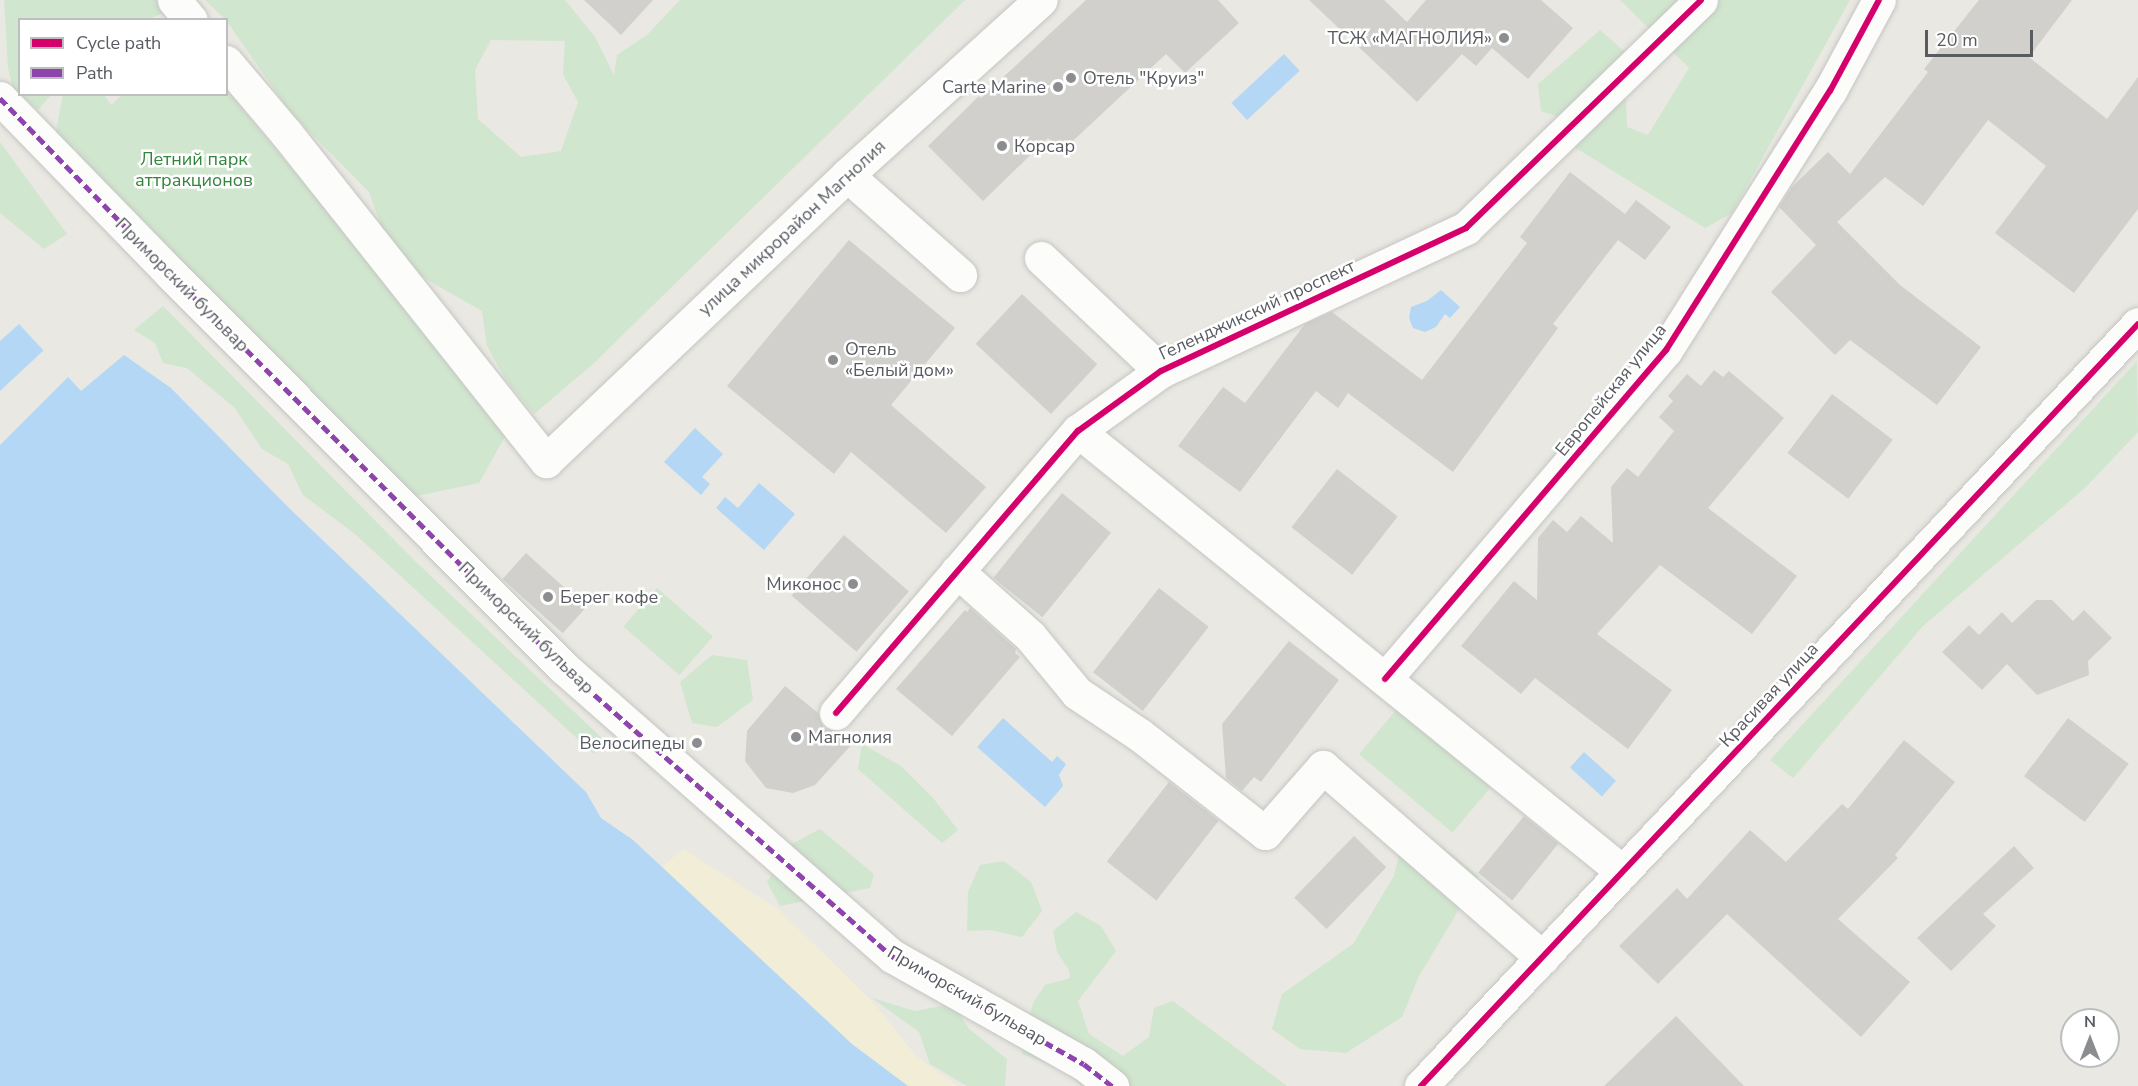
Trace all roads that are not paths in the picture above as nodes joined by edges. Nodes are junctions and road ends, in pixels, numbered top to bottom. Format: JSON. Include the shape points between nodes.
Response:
{"nodes":[{"id":1,"x":174,"y":0,"type":"edge"},
{"id":2,"x":1041,"y":0,"type":"edge"},
{"id":3,"x":1701,"y":0,"type":"edge"},
{"id":4,"x":1879,"y":0,"type":"edge"},
{"id":5,"x":188,"y":18,"type":"edge"},
{"id":6,"x":228,"y":64,"type":"edge"},
{"id":7,"x":0,"y":98,"type":"edge"},
{"id":8,"x":847,"y":175,"type":"junction"},
{"id":9,"x":1041,"y":258,"type":"dead end"},
{"id":10,"x":960,"y":275,"type":"dead end"},
{"id":11,"x":2138,"y":324,"type":"edge"},
{"id":12,"x":1161,"y":371,"type":"junction"},
{"id":13,"x":1078,"y":431,"type":"junction"},
{"id":14,"x":957,"y":571,"type":"junction"},
{"id":15,"x":1384,"y":680,"type":"junction"},
{"id":16,"x":836,"y":713,"type":"dead end"},
{"id":17,"x":1623,"y":872,"type":"junction"},
{"id":18,"x":1543,"y":958,"type":"junction"},
{"id":19,"x":1112,"y":1086,"type":"edge"},
{"id":20,"x":1421,"y":1086,"type":"edge"}],
"edges":[{"from":1,"to":5,"type":"street"},
{"from":2,"to":8,"type":"street","name":"улица микрорайон Магнолия"},
{"from":3,"to":12,"type":"street","name":"Геленджикский проспект","via":[[1466,228]]},
{"from":4,"to":15,"type":"street","name":"Европейская улица","via":[[1830,91],[1666,350]]},
{"from":6,"to":8,"type":"street","name":"улица микрорайон Магнолия","via":[[546,461]]},
{"from":7,"to":19,"type":"street","name":"Приморский бульвар","via":[[564,668],[892,956],[1084,1064]]},
{"from":8,"to":10,"type":"street"},
{"from":9,"to":12,"type":"street"},
{"from":11,"to":17,"type":"street","name":"Красивая улица"},
{"from":12,"to":13,"type":"street","name":"Геленджикский проспект"},
{"from":13,"to":14,"type":"street","name":"Геленджикский проспект"},
{"from":13,"to":15,"type":"street"},
{"from":14,"to":16,"type":"street","name":"Геленджикский проспект"},
{"from":14,"to":18,"type":"street","via":[[1030,636],[1077,693],[1140,735],[1265,833],[1323,767]]},
{"from":15,"to":17,"type":"street"},
{"from":17,"to":18,"type":"street","name":"Красивая улица"},
{"from":18,"to":20,"type":"street","name":"Красивая улица"}]}
